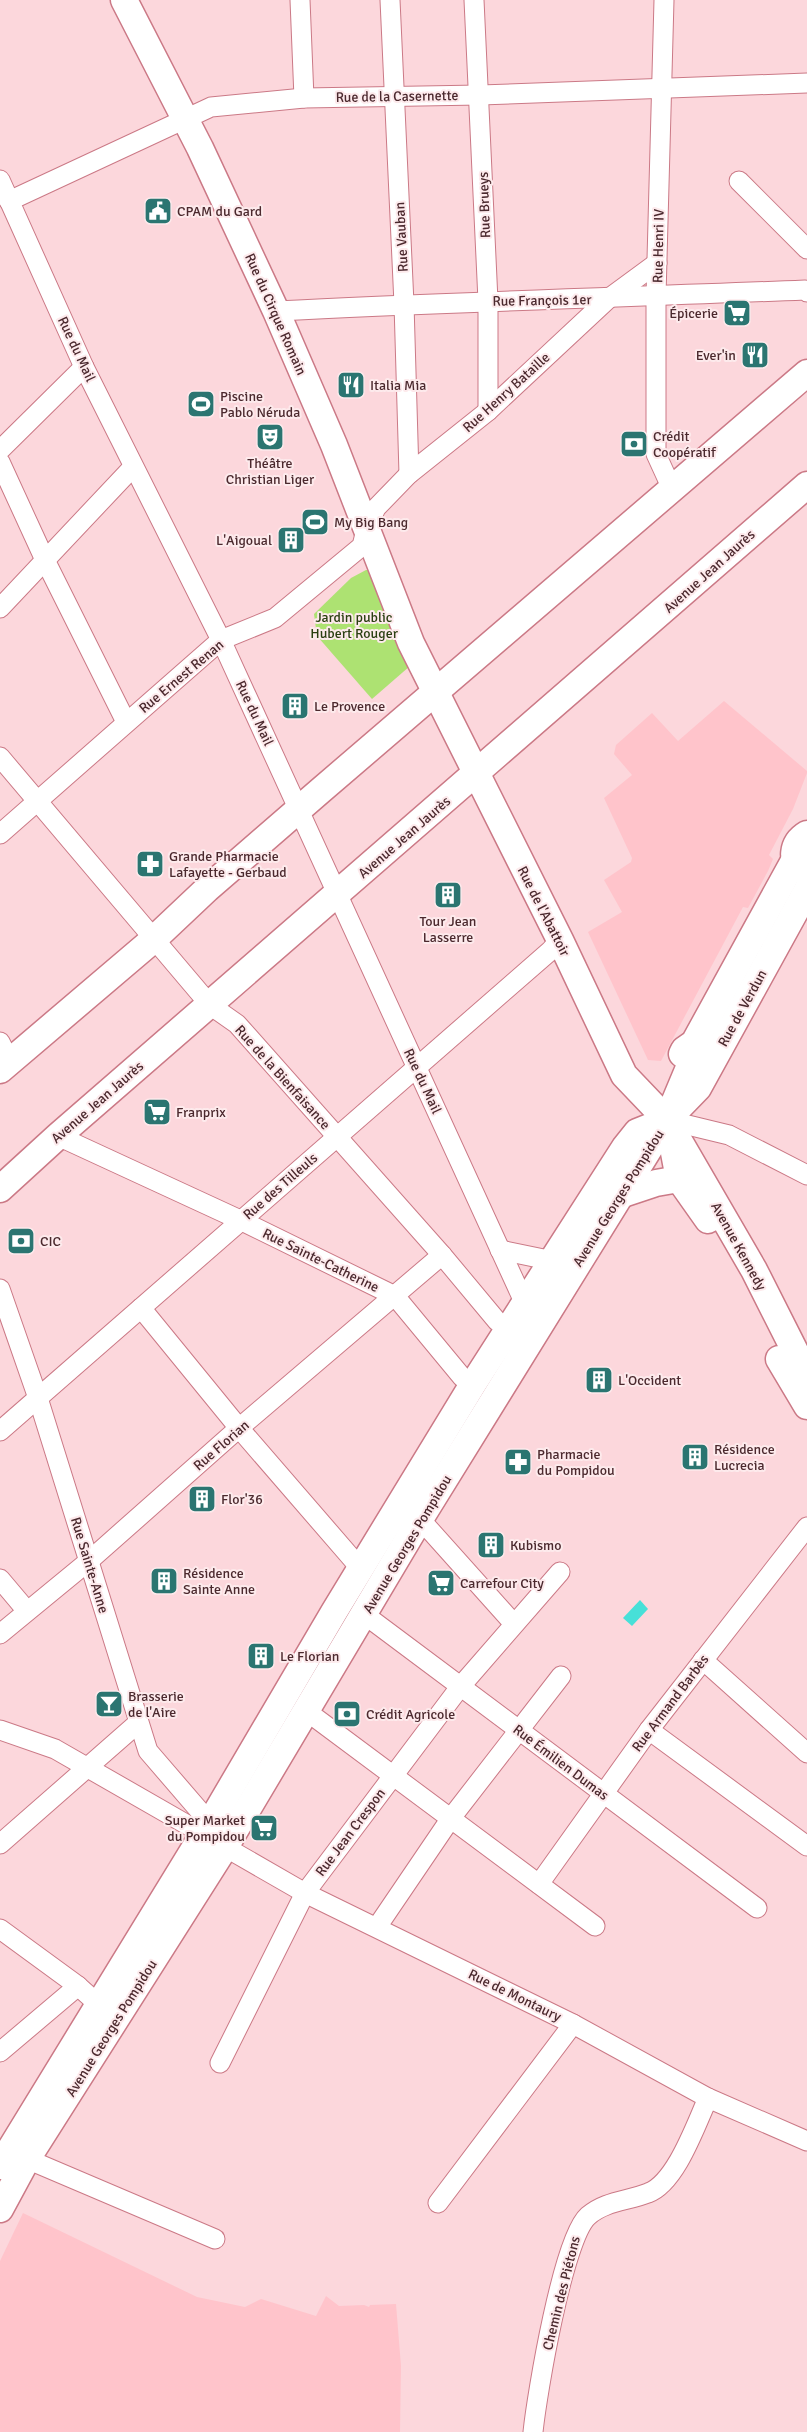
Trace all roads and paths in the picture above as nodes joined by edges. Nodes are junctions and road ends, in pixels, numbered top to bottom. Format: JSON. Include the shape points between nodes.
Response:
{"nodes":[{"id":1,"x":124,"y":0,"type":"edge"},
{"id":2,"x":300,"y":0,"type":"edge"},
{"id":3,"x":390,"y":0,"type":"edge"},
{"id":4,"x":474,"y":0,"type":"edge"},
{"id":5,"x":664,"y":0,"type":"edge"},
{"id":6,"x":807,"y":83,"type":"edge"},
{"id":7,"x":662,"y":89,"type":"junction"},
{"id":8,"x":480,"y":95,"type":"junction"},
{"id":9,"x":394,"y":97,"type":"junction"},
{"id":10,"x":304,"y":98,"type":"junction"},
{"id":11,"x":193,"y":116,"type":"junction"},
{"id":12,"x":0,"y":180,"type":"edge"},
{"id":13,"x":739,"y":181,"type":"dead end"},
{"id":14,"x":9,"y":201,"type":"junction"},
{"id":15,"x":807,"y":249,"type":"edge"},
{"id":16,"x":657,"y":263,"type":"junction"},
{"id":17,"x":807,"y":292,"type":"edge"},
{"id":18,"x":656,"y":296,"type":"junction"},
{"id":19,"x":608,"y":299,"type":"junction"},
{"id":20,"x":488,"y":301,"type":"junction"},
{"id":21,"x":404,"y":304,"type":"junction"},
{"id":22,"x":276,"y":311,"type":"junction"},
{"id":23,"x":84,"y":367,"type":"junction"},
{"id":24,"x":807,"y":373,"type":"edge"},
{"id":25,"x":488,"y":411,"type":"junction"},
{"id":26,"x":0,"y":450,"type":"edge"},
{"id":27,"x":0,"y":462,"type":"edge"},
{"id":28,"x":133,"y":467,"type":"junction"},
{"id":29,"x":409,"y":474,"type":"junction"},
{"id":30,"x":807,"y":485,"type":"edge"},
{"id":31,"x":672,"y":490,"type":"junction"},
{"id":32,"x":366,"y":530,"type":"junction"},
{"id":33,"x":45,"y":560,"type":"junction"},
{"id":34,"x":0,"y":608,"type":"edge"},
{"id":35,"x":221,"y":640,"type":"junction"},
{"id":36,"x":435,"y":691,"type":"junction"},
{"id":37,"x":126,"y":722,"type":"junction"},
{"id":38,"x":0,"y":757,"type":"edge"},
{"id":39,"x":476,"y":774,"type":"junction"},
{"id":40,"x":38,"y":801,"type":"junction"},
{"id":41,"x":298,"y":810,"type":"junction"},
{"id":42,"x":0,"y":834,"type":"edge"},
{"id":43,"x":807,"y":834,"type":"edge"},
{"id":44,"x":801,"y":866,"type":"edge"},
{"id":45,"x":807,"y":890,"type":"edge"},
{"id":46,"x":338,"y":895,"type":"junction"},
{"id":47,"x":154,"y":939,"type":"junction"},
{"id":48,"x":560,"y":940,"type":"junction"},
{"id":49,"x":210,"y":1005,"type":"junction"},
{"id":50,"x":2,"y":1057,"type":"edge"},
{"id":51,"x":417,"y":1068,"type":"junction"},
{"id":52,"x":667,"y":1120,"type":"junction"},
{"id":53,"x":58,"y":1136,"type":"junction"},
{"id":54,"x":337,"y":1137,"type":"junction"},
{"id":55,"x":807,"y":1175,"type":"edge"},
{"id":56,"x":679,"y":1180,"type":"junction"},
{"id":57,"x":0,"y":1189,"type":"edge"},
{"id":58,"x":620,"y":1195,"type":"junction"},
{"id":59,"x":240,"y":1220,"type":"junction"},
{"id":60,"x":500,"y":1250,"type":"junction"},
{"id":61,"x":442,"y":1255,"type":"junction"},
{"id":62,"x":563,"y":1263,"type":"junction"},
{"id":63,"x":0,"y":1289,"type":"edge"},
{"id":64,"x":395,"y":1296,"type":"junction"},
{"id":65,"x":525,"y":1304,"type":"junction"},
{"id":66,"x":141,"y":1308,"type":"junction"},
{"id":67,"x":509,"y":1330,"type":"junction"},
{"id":68,"x":807,"y":1375,"type":"edge"},
{"id":69,"x":474,"y":1384,"type":"junction"},
{"id":70,"x":38,"y":1398,"type":"junction"},
{"id":71,"x":807,"y":1406,"type":"edge"},
{"id":72,"x":239,"y":1428,"type":"junction"},
{"id":73,"x":0,"y":1431,"type":"edge"},
{"id":74,"x":420,"y":1519,"type":"junction"},
{"id":75,"x":807,"y":1527,"type":"edge"},
{"id":76,"x":90,"y":1560,"type":"junction"},
{"id":77,"x":361,"y":1569,"type":"junction"},
{"id":78,"x":560,"y":1572,"type":"dead end"},
{"id":79,"x":0,"y":1579,"type":"edge"},
{"id":80,"x":27,"y":1611,"type":"junction"},
{"id":81,"x":365,"y":1615,"type":"junction"},
{"id":82,"x":514,"y":1624,"type":"junction"},
{"id":83,"x":0,"y":1634,"type":"edge"},
{"id":84,"x":702,"y":1660,"type":"junction"},
{"id":85,"x":561,"y":1676,"type":"dead end"},
{"id":86,"x":460,"y":1686,"type":"junction"},
{"id":87,"x":305,"y":1710,"type":"junction"},
{"id":88,"x":138,"y":1723,"type":"junction"},
{"id":89,"x":0,"y":1730,"type":"edge"},
{"id":90,"x":519,"y":1730,"type":"junction"},
{"id":91,"x":649,"y":1730,"type":"junction"},
{"id":92,"x":805,"y":1751,"type":"edge"},
{"id":93,"x":87,"y":1768,"type":"junction"},
{"id":94,"x":392,"y":1775,"type":"junction"},
{"id":95,"x":603,"y":1794,"type":"junction"},
{"id":96,"x":451,"y":1818,"type":"junction"},
{"id":97,"x":213,"y":1834,"type":"junction"},
{"id":98,"x":0,"y":1844,"type":"edge"},
{"id":99,"x":807,"y":1846,"type":"edge"},
{"id":100,"x":539,"y":1884,"type":"junction"},
{"id":101,"x":305,"y":1893,"type":"junction"},
{"id":102,"x":757,"y":1908,"type":"dead end"},
{"id":103,"x":377,"y":1926,"type":"junction"},
{"id":104,"x":596,"y":1926,"type":"dead end"},
{"id":105,"x":0,"y":1929,"type":"edge"},
{"id":106,"x":78,"y":1986,"type":"junction"},
{"id":107,"x":99,"y":2005,"type":"junction"},
{"id":108,"x":573,"y":2024,"type":"junction"},
{"id":109,"x":0,"y":2052,"type":"edge"},
{"id":110,"x":220,"y":2063,"type":"dead end"},
{"id":111,"x":708,"y":2098,"type":"junction"},
{"id":112,"x":807,"y":2141,"type":"edge"},
{"id":113,"x":28,"y":2159,"type":"junction"},
{"id":114,"x":0,"y":2166,"type":"edge"},
{"id":115,"x":438,"y":2203,"type":"dead end"},
{"id":116,"x":0,"y":2209,"type":"edge"},
{"id":117,"x":215,"y":2239,"type":"dead end"},
{"id":118,"x":533,"y":2432,"type":"edge"}],
"edges":[{"from":1,"to":11,"type":"main road","name":"Rue du Cirque Romain"},
{"from":2,"to":10,"type":"street"},
{"from":3,"to":9,"type":"street","name":"Rue Vauban"},
{"from":4,"to":8,"type":"street","name":"Rue Brueys"},
{"from":5,"to":7,"type":"street","name":"Rue Henri IV"},
{"from":6,"to":7,"type":"street","name":"Rue de la Casernette"},
{"from":7,"to":8,"type":"street","name":"Rue de la Casernette"},
{"from":7,"to":16,"type":"street","name":"Rue Henri IV"},
{"from":8,"to":9,"type":"street","name":"Rue de la Casernette"},
{"from":8,"to":20,"type":"street","name":"Rue Brueys"},
{"from":9,"to":10,"type":"street","name":"Rue de la Casernette"},
{"from":9,"to":21,"type":"street","name":"Rue Vauban"},
{"from":10,"to":11,"type":"street","name":"Rue de la Casernette","via":[[210,107]]},
{"from":11,"to":14,"type":"street","name":"Rue de la Casernette"},
{"from":11,"to":22,"type":"main road","name":"Rue du Cirque Romain"},
{"from":12,"to":14,"type":"street","name":"Rue du Mail"},
{"from":13,"to":15,"type":"street"},
{"from":14,"to":23,"type":"street","name":"Rue du Mail"},
{"from":16,"to":18,"type":"street","name":"Rue Henri IV"},
{"from":16,"to":19,"type":"street","name":"Rue Henry Bataille"},
{"from":17,"to":18,"type":"street","name":"Rue François 1er"},
{"from":18,"to":19,"type":"street","name":"Rue François 1er"},
{"from":18,"to":31,"type":"street","name":"Rue Henri IV","via":[[656,454]]},
{"from":19,"to":20,"type":"street","name":"Rue François 1er"},
{"from":19,"to":25,"type":"street","name":"Rue Henry Bataille"},
{"from":20,"to":21,"type":"street","name":"Rue François 1er"},
{"from":20,"to":25,"type":"street","name":"Rue Brueys"},
{"from":21,"to":22,"type":"street","name":"Rue François 1er"},
{"from":21,"to":29,"type":"street","name":"Rue Vauban"},
{"from":22,"to":32,"type":"main road","name":"Rue du Cirque Romain","via":[[334,445]]},
{"from":23,"to":26,"type":"street"},
{"from":23,"to":28,"type":"street","name":"Rue du Mail"},
{"from":24,"to":31,"type":"main road"},
{"from":25,"to":29,"type":"street","name":"Rue Henry Bataille"},
{"from":27,"to":33,"type":"street"},
{"from":28,"to":33,"type":"street"},
{"from":28,"to":35,"type":"street","name":"Rue du Mail"},
{"from":29,"to":32,"type":"street","name":"Rue Henry Bataille","via":[[376,508]]},
{"from":30,"to":39,"type":"main road","name":"Avenue Jean Jaurès"},
{"from":31,"to":36,"type":"main road"},
{"from":32,"to":35,"type":"street","name":"Rue Ernest Renan","via":[[362,546],[275,618]]},
{"from":32,"to":36,"type":"main road","name":"Rue du Cirque Romain","via":[[411,643]]},
{"from":33,"to":34,"type":"street"},
{"from":33,"to":37,"type":"street"},
{"from":35,"to":37,"type":"street","name":"Rue Ernest Renan"},
{"from":35,"to":41,"type":"street","name":"Rue du Mail"},
{"from":36,"to":39,"type":"main road","name":"Rue de l'Abattoir"},
{"from":36,"to":41,"type":"main road"},
{"from":37,"to":40,"type":"street","name":"Rue Ernest Renan"},
{"from":38,"to":40,"type":"street","name":"Rue de la Bienfaisance"},
{"from":39,"to":46,"type":"main road","name":"Avenue Jean Jaurès"},
{"from":39,"to":48,"type":"main road","name":"Rue de l'Abattoir"},
{"from":40,"to":42,"type":"street","name":"Rue Ernest Renan"},
{"from":40,"to":47,"type":"street","name":"Rue de la Bienfaisance"},
{"from":41,"to":46,"type":"street","name":"Rue du Mail"},
{"from":41,"to":47,"type":"main road"},
{"from":43,"to":44,"type":"main road","name":"Rue de Verdun","via":[[796,846]]},
{"from":44,"to":52,"type":"main road","name":"Rue de Verdun","via":[[694,1043],[693,1058]]},
{"from":45,"to":52,"type":"main road","name":"Rue de Verdun","via":[[698,1088]]},
{"from":46,"to":49,"type":"main road","name":"Avenue Jean Jaurès"},
{"from":46,"to":51,"type":"street","name":"Rue du Mail"},
{"from":47,"to":49,"type":"street","name":"Rue de la Bienfaisance"},
{"from":47,"to":50,"type":"main road"},
{"from":48,"to":51,"type":"street","name":"Rue des Tilleuls"},
{"from":48,"to":52,"type":"main road","name":"Rue de l'Abattoir","via":[[624,1075]]},
{"from":49,"to":53,"type":"main road","name":"Avenue Jean Jaurès"},
{"from":49,"to":54,"type":"street","name":"Rue de la Bienfaisance","via":[[237,1024]]},
{"from":51,"to":54,"type":"street","name":"Rue des Tilleuls"},
{"from":51,"to":60,"type":"street","name":"Rue du Mail"},
{"from":52,"to":55,"type":"street","via":[[729,1135]]},
{"from":52,"to":56,"type":"main road"},
{"from":52,"to":58,"type":"main road","name":"Avenue Georges Pompidou"},
{"from":52,"to":62,"type":"main road","name":"Avenue Georges Pompidou","via":[[637,1132],[624,1147]]},
{"from":52,"to":68,"type":"main road","name":"Avenue Kennedy","via":[[754,1270]]},
{"from":53,"to":57,"type":"main road","name":"Avenue Jean Jaurès"},
{"from":53,"to":59,"type":"street","name":"Rue Sainte-Catherine"},
{"from":54,"to":59,"type":"street","name":"Rue des Tilleuls"},
{"from":54,"to":61,"type":"street","name":"Rue de la Bienfaisance"},
{"from":56,"to":58,"type":"main road","via":[[656,1183]]},
{"from":56,"to":71,"type":"main road","name":"Avenue Kennedy","via":[[703,1210],[788,1377]]},
{"from":58,"to":62,"type":"main road","name":"Avenue Georges Pompidou"},
{"from":59,"to":64,"type":"street","name":"Rue Sainte-Catherine"},
{"from":59,"to":66,"type":"street","name":"Rue des Tilleuls"},
{"from":60,"to":62,"type":"street"},
{"from":60,"to":65,"type":"street","name":"Rue du Mail"},
{"from":61,"to":64,"type":"street","name":"Rue Florian"},
{"from":61,"to":67,"type":"street","name":"Rue de la Bienfaisance"},
{"from":62,"to":65,"type":"main road","name":"Avenue Georges Pompidou"},
{"from":62,"to":74,"type":"main road","name":"Avenue Georges Pompidou"},
{"from":63,"to":70,"type":"street","name":"Rue Sainte-Anne"},
{"from":64,"to":69,"type":"street","name":"Rue Sainte-Catherine","via":[[462,1377]]},
{"from":64,"to":72,"type":"street","name":"Rue Florian"},
{"from":65,"to":67,"type":"main road","name":"Avenue Georges Pompidou"},
{"from":66,"to":70,"type":"street","name":"Rue des Tilleuls"},
{"from":66,"to":72,"type":"street"},
{"from":67,"to":69,"type":"main road","name":"Avenue Georges Pompidou"},
{"from":69,"to":77,"type":"main road","name":"Avenue Georges Pompidou"},
{"from":70,"to":73,"type":"street","name":"Rue des Tilleuls"},
{"from":70,"to":76,"type":"street","name":"Rue Sainte-Anne"},
{"from":72,"to":76,"type":"street","name":"Rue Florian"},
{"from":72,"to":77,"type":"street"},
{"from":74,"to":81,"type":"main road","name":"Avenue Georges Pompidou"},
{"from":74,"to":82,"type":"street"},
{"from":75,"to":84,"type":"street","name":"Rue Armand Barbès"},
{"from":76,"to":80,"type":"street","name":"Rue Florian"},
{"from":76,"to":88,"type":"street","name":"Rue Sainte-Anne"},
{"from":77,"to":97,"type":"main road","name":"Avenue Georges Pompidou"},
{"from":78,"to":82,"type":"street","name":"Rue Jean Crespon"},
{"from":79,"to":80,"type":"street"},
{"from":80,"to":83,"type":"street","name":"Rue Florian"},
{"from":81,"to":86,"type":"street","name":"Rue Émilien Dumas"},
{"from":81,"to":87,"type":"main road","name":"Avenue Georges Pompidou"},
{"from":82,"to":86,"type":"street","name":"Rue Jean Crespon"},
{"from":84,"to":91,"type":"street","name":"Rue Armand Barbès"},
{"from":84,"to":92,"type":"street"},
{"from":85,"to":90,"type":"street"},
{"from":86,"to":90,"type":"street","name":"Rue Émilien Dumas"},
{"from":86,"to":94,"type":"street","name":"Rue Jean Crespon"},
{"from":87,"to":94,"type":"street"},
{"from":87,"to":97,"type":"main road","name":"Avenue Georges Pompidou"},
{"from":88,"to":93,"type":"street"},
{"from":88,"to":97,"type":"street","name":"Rue Sainte-Anne","via":[[148,1751]]},
{"from":89,"to":93,"type":"street","name":"Rue de Montaury","via":[[55,1749]]},
{"from":90,"to":95,"type":"street","name":"Rue Émilien Dumas"},
{"from":90,"to":96,"type":"street"},
{"from":91,"to":95,"type":"street","name":"Rue Armand Barbès"},
{"from":91,"to":99,"type":"street"},
{"from":93,"to":97,"type":"street","name":"Rue de Montaury"},
{"from":93,"to":98,"type":"street"},
{"from":94,"to":96,"type":"street"},
{"from":94,"to":101,"type":"street","name":"Rue Jean Crespon"},
{"from":95,"to":100,"type":"street","name":"Rue Armand Barbès"},
{"from":95,"to":102,"type":"street","name":"Rue Émilien Dumas"},
{"from":96,"to":100,"type":"street"},
{"from":96,"to":103,"type":"street"},
{"from":97,"to":101,"type":"street","name":"Rue de Montaury"},
{"from":97,"to":107,"type":"main road","name":"Avenue Georges Pompidou"},
{"from":97,"to":113,"type":"main road","name":"Avenue Georges Pompidou"},
{"from":100,"to":104,"type":"street"},
{"from":101,"to":103,"type":"street","name":"Rue de Montaury"},
{"from":101,"to":110,"type":"street","name":"Rue Jean Crespon"},
{"from":103,"to":108,"type":"street","name":"Rue de Montaury"},
{"from":105,"to":106,"type":"street"},
{"from":106,"to":107,"type":"street"},
{"from":106,"to":109,"type":"street"},
{"from":107,"to":114,"type":"main road","name":"Avenue Georges Pompidou"},
{"from":108,"to":111,"type":"street","name":"Rue de Montaury"},
{"from":108,"to":115,"type":"street"},
{"from":111,"to":112,"type":"street","name":"Rue de Montaury"},
{"from":111,"to":118,"type":"street","name":"Chemin des Piétons","via":[[679,2161],[664,2181],[650,2193],[607,2204],[587,2216],[576,2231],[536,2396]]},
{"from":113,"to":116,"type":"main road","name":"Avenue Georges Pompidou"},
{"from":113,"to":117,"type":"street"}]}
